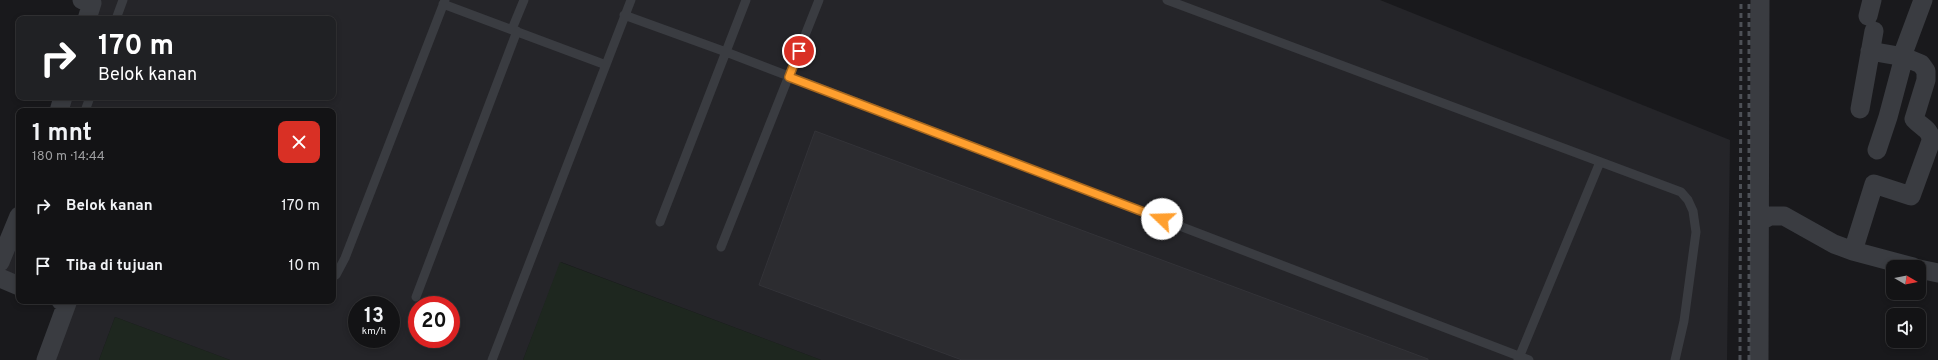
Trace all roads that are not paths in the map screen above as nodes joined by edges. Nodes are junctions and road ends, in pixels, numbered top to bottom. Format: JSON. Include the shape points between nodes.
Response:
{"nodes":[{"id":1,"x":82,"y":0,"type":"edge"},
{"id":2,"x":123,"y":0,"type":"edge"},
{"id":3,"x":524,"y":0,"type":"edge"},
{"id":4,"x":631,"y":0,"type":"edge"},
{"id":5,"x":746,"y":0,"type":"edge"},
{"id":6,"x":819,"y":0,"type":"edge"},
{"id":7,"x":1167,"y":0,"type":"edge"},
{"id":8,"x":1760,"y":0,"type":"edge"},
{"id":9,"x":1923,"y":0,"type":"edge"},
{"id":10,"x":444,"y":2,"type":"edge"},
{"id":11,"x":624,"y":15,"type":"junction"},
{"id":12,"x":88,"y":16,"type":"edge"},
{"id":13,"x":117,"y":16,"type":"edge"},
{"id":14,"x":1872,"y":16,"type":"edge"},
{"id":15,"x":514,"y":30,"type":"junction"},
{"id":16,"x":1870,"y":51,"type":"junction"},
{"id":17,"x":726,"y":52,"type":"junction"},
{"id":18,"x":1904,"y":57,"type":"junction"},
{"id":19,"x":606,"y":65,"type":"junction"},
{"id":20,"x":789,"y":77,"type":"junction"},
{"id":21,"x":1860,"y":109,"type":"dead end"},
{"id":22,"x":1877,"y":150,"type":"dead end"},
{"id":23,"x":1600,"y":162,"type":"junction"},
{"id":24,"x":660,"y":222,"type":"dead end"},
{"id":25,"x":1759,"y":222,"type":"junction"},
{"id":26,"x":16,"y":223,"type":"edge"},
{"id":27,"x":721,"y":247,"type":"dead end"},
{"id":28,"x":1853,"y":251,"type":"junction"},
{"id":29,"x":1887,"y":260,"type":"edge"},
{"id":30,"x":0,"y":262,"type":"edge"},
{"id":31,"x":1926,"y":270,"type":"edge"},
{"id":32,"x":1938,"y":274,"type":"edge"},
{"id":33,"x":336,"y":275,"type":"edge"},
{"id":34,"x":0,"y":278,"type":"edge"},
{"id":35,"x":16,"y":285,"type":"edge"},
{"id":36,"x":417,"y":296,"type":"edge"},
{"id":37,"x":67,"y":304,"type":"edge"},
{"id":38,"x":1519,"y":358,"type":"edge"},
{"id":39,"x":46,"y":360,"type":"edge"},
{"id":40,"x":492,"y":360,"type":"edge"},
{"id":41,"x":1529,"y":360,"type":"edge"},
{"id":42,"x":1675,"y":360,"type":"edge"},
{"id":43,"x":1759,"y":360,"type":"edge"}],
"edges":[{"from":1,"to":12,"type":"street","via":[[92,3]]},
{"from":2,"to":13,"type":"lane"},
{"from":3,"to":15,"type":"lane"},
{"from":4,"to":11,"type":"lane"},
{"from":5,"to":17,"type":"lane"},
{"from":6,"to":20,"type":"lane"},
{"from":7,"to":23,"type":"lane"},
{"from":8,"to":25,"type":"street"},
{"from":9,"to":18,"type":"street"},
{"from":10,"to":15,"type":"lane"},
{"from":10,"to":33,"type":"lane","via":[[345,258]]},
{"from":11,"to":17,"type":"lane"},
{"from":11,"to":19,"type":"lane"},
{"from":14,"to":16,"type":"street"},
{"from":15,"to":19,"type":"lane"},
{"from":15,"to":36,"type":"lane"},
{"from":16,"to":18,"type":"street"},
{"from":16,"to":21,"type":"street"},
{"from":17,"to":20,"type":"lane"},
{"from":17,"to":24,"type":"lane"},
{"from":18,"to":22,"type":"street"},
{"from":18,"to":28,"type":"street","via":[[1921,64],[1926,71],[1926,80],[1914,119],[1928,130],[1931,140],[1911,196],[1874,184]]},
{"from":19,"to":40,"type":"lane"},
{"from":20,"to":27,"type":"lane"},
{"from":20,"to":38,"type":"lane"},
{"from":23,"to":38,"type":"lane"},
{"from":23,"to":42,"type":"lane","via":[[1681,192],[1693,211],[1696,232],[1684,321]]},
{"from":25,"to":28,"type":"street","via":[[1770,216],[1784,216],[1834,244]]},
{"from":25,"to":43,"type":"street"},
{"from":26,"to":30,"type":"street"},
{"from":28,"to":29,"type":"street"},
{"from":31,"to":32,"type":"street"},
{"from":34,"to":35,"type":"street"},
{"from":37,"to":39,"type":"street"},
{"from":38,"to":41,"type":"lane"}]}
